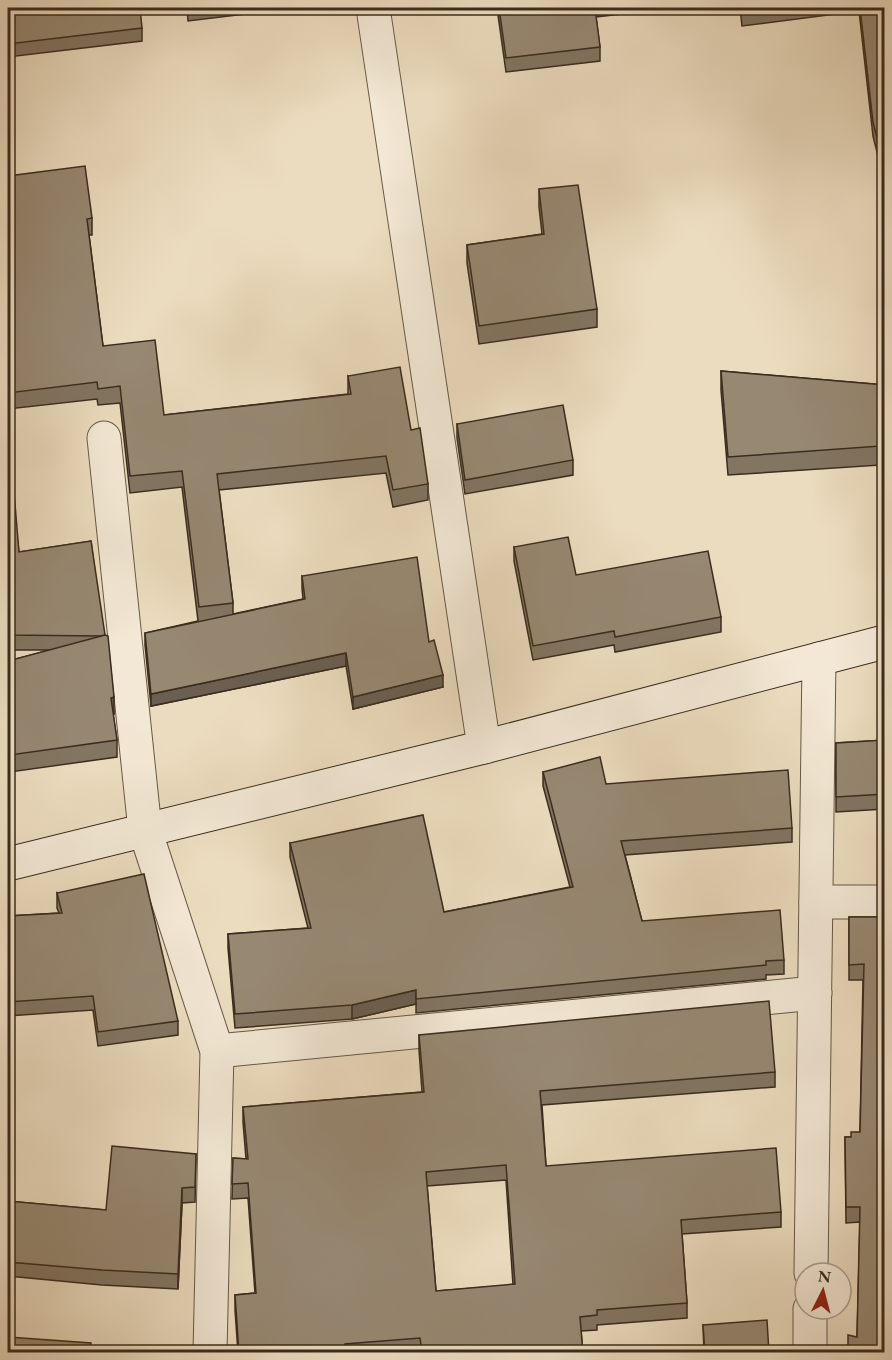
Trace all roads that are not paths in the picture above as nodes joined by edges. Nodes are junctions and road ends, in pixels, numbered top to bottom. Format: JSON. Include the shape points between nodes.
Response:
{"nodes":[{"id":1,"x":373,"y":8,"type":"edge"},
{"id":2,"x":104,"y":438,"type":"dead end"},
{"id":3,"x":885,"y":642,"type":"edge"},
{"id":4,"x":819,"y":659,"type":"junction"},
{"id":5,"x":484,"y":747,"type":"junction"},
{"id":6,"x":145,"y":830,"type":"junction"},
{"id":7,"x":8,"y":864,"type":"edge"},
{"id":8,"x":816,"y":902,"type":"junction"},
{"id":9,"x":885,"y":902,"type":"edge"},
{"id":10,"x":815,"y":993,"type":"junction"},
{"id":11,"x":217,"y":1051,"type":"junction"},
{"id":12,"x":811,"y":1261,"type":"edge"},
{"id":13,"x":810,"y":1321,"type":"edge"},
{"id":14,"x":210,"y":1353,"type":"edge"},
{"id":15,"x":810,"y":1353,"type":"edge"}],
"edges":[{"from":1,"to":5,"type":"street"},
{"from":2,"to":6,"type":"street"},
{"from":3,"to":4,"type":"street"},
{"from":4,"to":5,"type":"street"},
{"from":4,"to":8,"type":"street"},
{"from":5,"to":6,"type":"street"},
{"from":6,"to":7,"type":"street"},
{"from":6,"to":11,"type":"street"},
{"from":8,"to":9,"type":"street"},
{"from":8,"to":10,"type":"street"},
{"from":10,"to":11,"type":"street"},
{"from":10,"to":12,"type":"street"},
{"from":11,"to":14,"type":"street"},
{"from":13,"to":15,"type":"street"}]}
